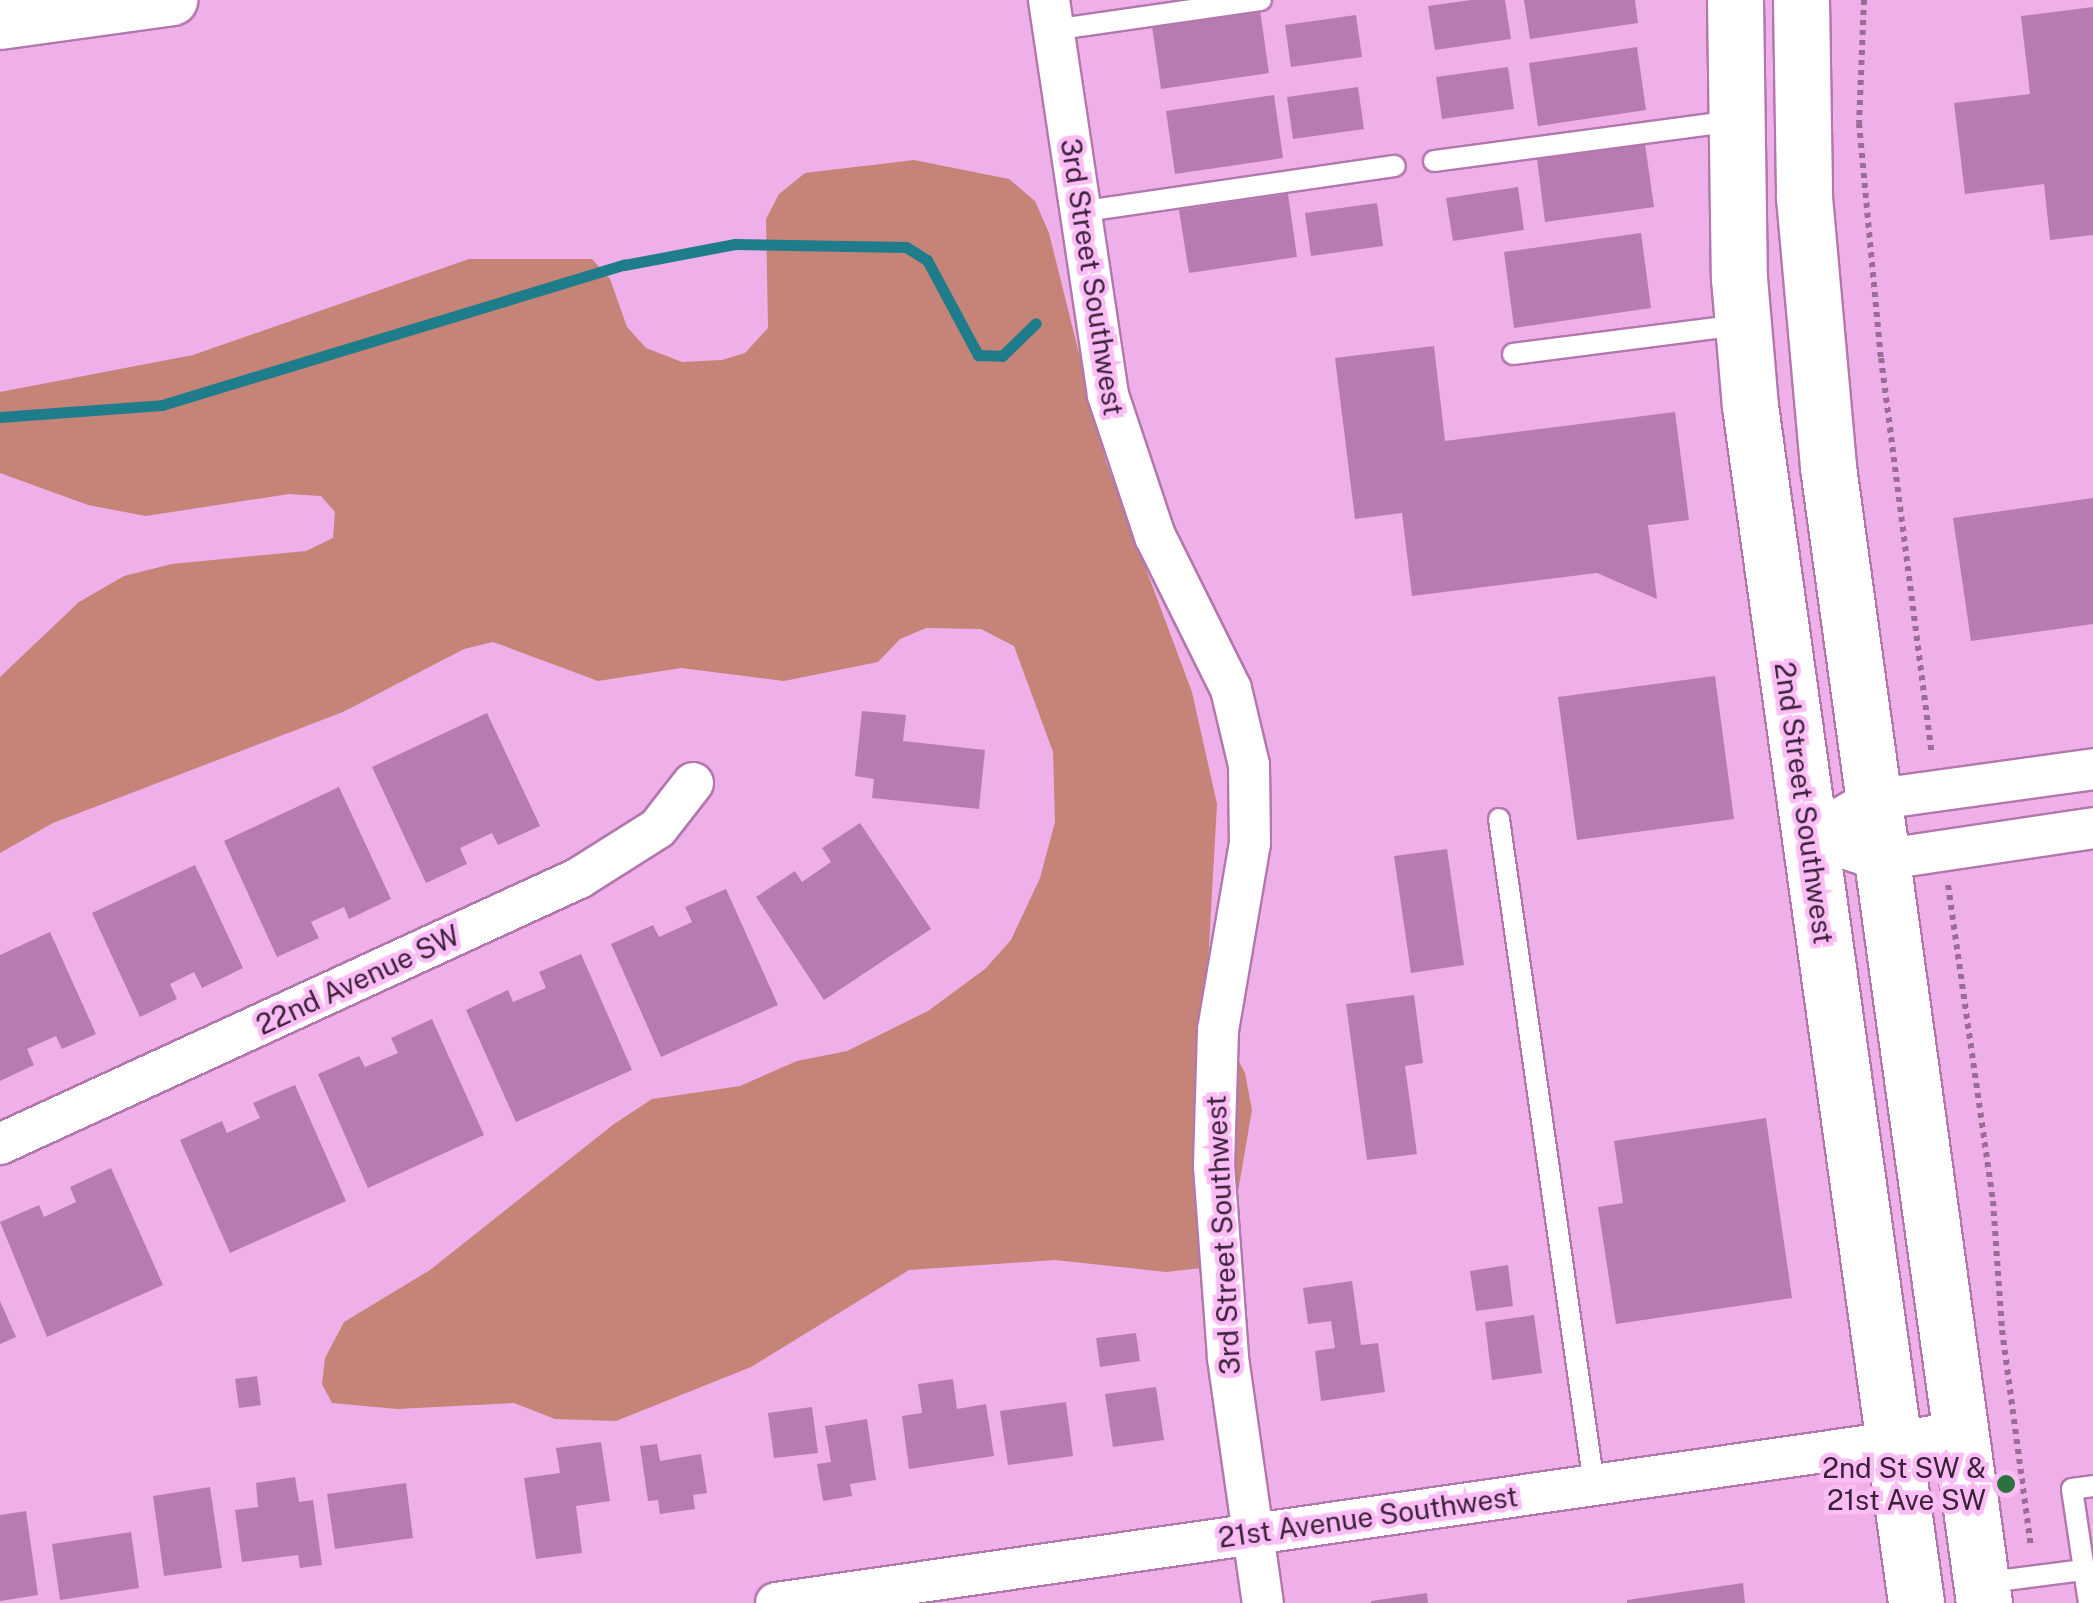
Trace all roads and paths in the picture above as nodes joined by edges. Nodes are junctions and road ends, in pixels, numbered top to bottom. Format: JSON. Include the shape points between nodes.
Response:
{"nodes":[{"id":1,"x":172,"y":0,"type":"edge"},
{"id":2,"x":1261,"y":0,"type":"edge"},
{"id":3,"x":1736,"y":0,"type":"edge"},
{"id":4,"x":1801,"y":0,"type":"edge"},
{"id":5,"x":1864,"y":0,"type":"edge"},
{"id":6,"x":1051,"y":15,"type":"edge"},
{"id":7,"x":0,"y":24,"type":"edge"},
{"id":8,"x":1735,"y":120,"type":"junction"},
{"id":9,"x":1434,"y":161,"type":"dead end"},
{"id":10,"x":1395,"y":166,"type":"dead end"},
{"id":11,"x":1079,"y":212,"type":"junction"},
{"id":12,"x":1742,"y":324,"type":"junction"},
{"id":13,"x":1513,"y":354,"type":"dead end"},
{"id":14,"x":1932,"y":760,"type":"dead end"},
{"id":15,"x":2093,"y":769,"type":"edge"},
{"id":16,"x":693,"y":783,"type":"dead end"},
{"id":17,"x":1871,"y":800,"type":"junction"},
{"id":18,"x":1499,"y":818,"type":"dead end"},
{"id":19,"x":2093,"y":828,"type":"edge"},
{"id":20,"x":1810,"y":837,"type":"junction"},
{"id":21,"x":1880,"y":860,"type":"junction"},
{"id":22,"x":1947,"y":872,"type":"dead end"},
{"id":23,"x":0,"y":1144,"type":"edge"},
{"id":24,"x":1961,"y":1432,"type":"junction"},
{"id":25,"x":1894,"y":1441,"type":"junction"},
{"id":26,"x":1594,"y":1484,"type":"junction"},
{"id":27,"x":2082,"y":1487,"type":"edge"},
{"id":28,"x":2085,"y":1528,"type":"edge"},
{"id":29,"x":1253,"y":1534,"type":"junction"},
{"id":30,"x":2084,"y":1570,"type":"junction"},
{"id":31,"x":2036,"y":1577,"type":"junction"},
{"id":32,"x":1982,"y":1593,"type":"edge"},
{"id":33,"x":776,"y":1603,"type":"edge"},
{"id":34,"x":1262,"y":1603,"type":"edge"},
{"id":35,"x":1916,"y":1603,"type":"edge"},
{"id":36,"x":2089,"y":1603,"type":"edge"}],
"edges":[{"from":1,"to":7,"type":"street"},
{"from":2,"to":6,"type":"lane"},
{"from":3,"to":8,"type":"main road","name":"2nd Street Southwest"},
{"from":4,"to":17,"type":"main road","via":[[1815,350]]},
{"from":5,"to":14,"type":"path","via":[[1860,123],[1880,358]]},
{"from":6,"to":11,"type":"street","name":"3rd Street Southwest"},
{"from":8,"to":9,"type":"lane"},
{"from":8,"to":12,"type":"main road","name":"2nd Street Southwest"},
{"from":10,"to":11,"type":"lane"},
{"from":11,"to":29,"type":"street","name":"3rd Street Southwest","via":[[1096,342],[1123,449],[1155,536],[1231,688],[1249,765],[1250,843],[1216,1060],[1214,1166],[1228,1358]]},
{"from":12,"to":13,"type":"lane"},
{"from":12,"to":20,"type":"main road","name":"2nd Street Southwest"},
{"from":15,"to":17,"type":"street"},
{"from":16,"to":23,"type":"street","name":"22nd Avenue SW","via":[[658,828],[578,878]]},
{"from":17,"to":20,"type":"street"},
{"from":17,"to":21,"type":"main road"},
{"from":18,"to":26,"type":"lane"},
{"from":19,"to":21,"type":"street"},
{"from":20,"to":21,"type":"street"},
{"from":20,"to":25,"type":"main road","name":"2nd Street Southwest"},
{"from":21,"to":24,"type":"main road"},
{"from":22,"to":31,"type":"path"},
{"from":24,"to":25,"type":"street","name":"21st Avenue Southwest"},
{"from":24,"to":32,"type":"main road"},
{"from":25,"to":26,"type":"street","name":"21st Avenue Southwest"},
{"from":25,"to":35,"type":"main road","name":"2nd Street Southwest"},
{"from":26,"to":29,"type":"street","name":"21st Avenue Southwest"},
{"from":27,"to":28,"type":"lane"},
{"from":28,"to":30,"type":"lane"},
{"from":29,"to":33,"type":"street","name":"21st Avenue Southwest"},
{"from":29,"to":34,"type":"street","name":"3rd Street Southwest"},
{"from":30,"to":31,"type":"lane"},
{"from":30,"to":36,"type":"lane"},
{"from":31,"to":32,"type":"lane"}]}
